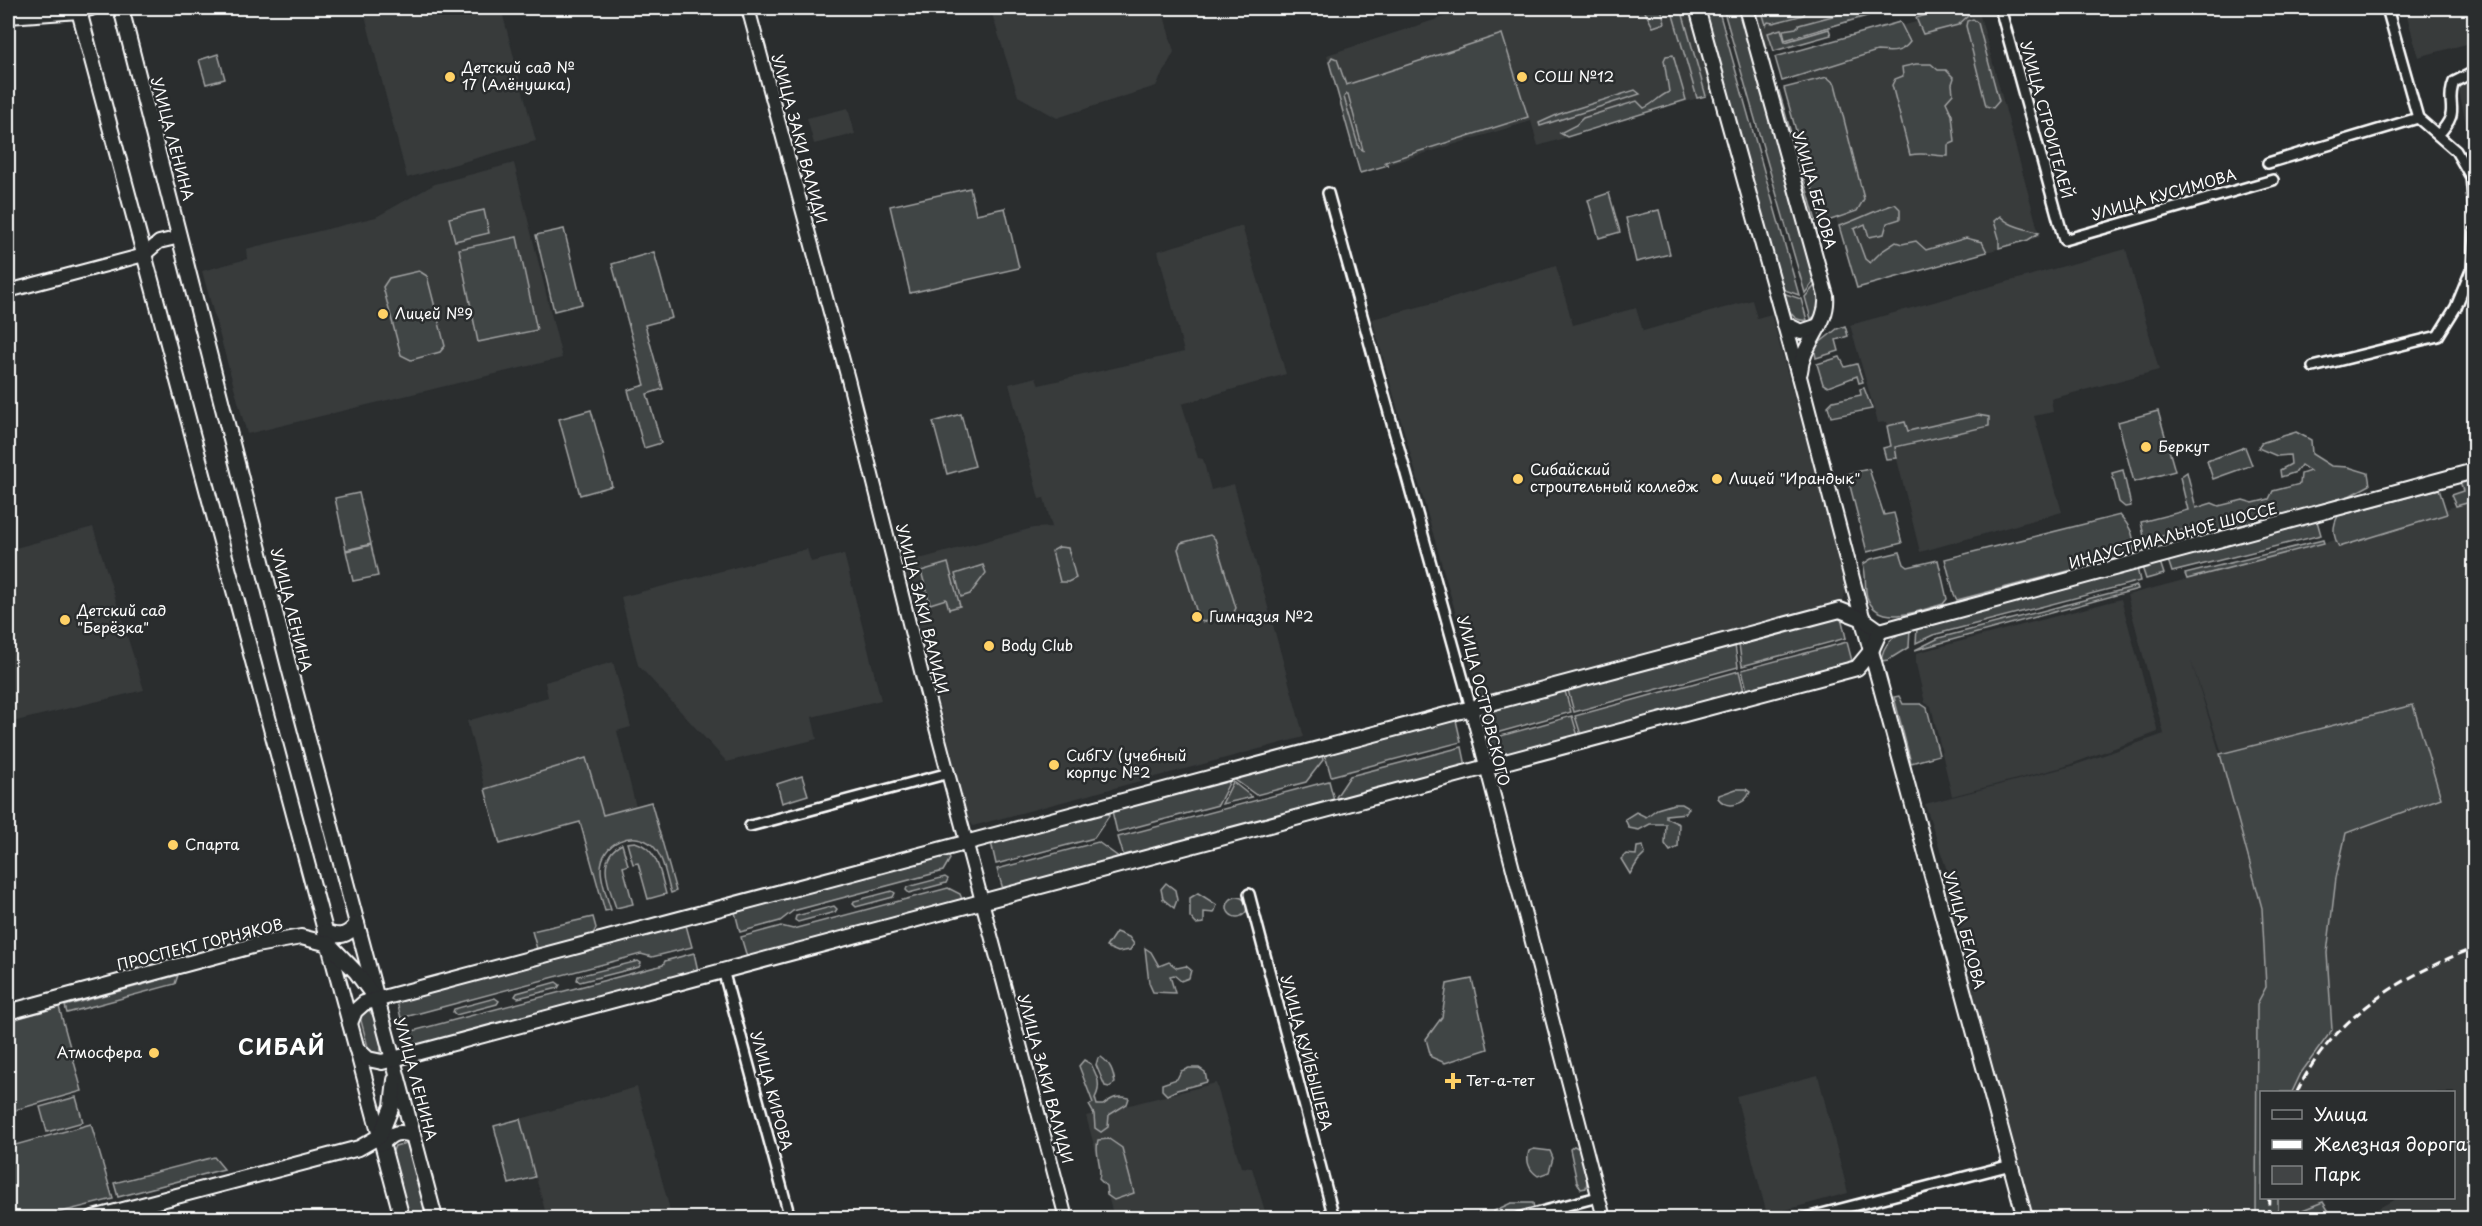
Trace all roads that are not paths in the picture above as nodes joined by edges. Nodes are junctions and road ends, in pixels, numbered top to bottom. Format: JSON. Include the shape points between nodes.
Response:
{"nodes":[{"id":1,"x":121,"y":8,"type":"edge"},
{"id":2,"x":748,"y":8,"type":"edge"},
{"id":3,"x":1697,"y":8,"type":"edge"},
{"id":4,"x":1746,"y":8,"type":"edge"},
{"id":5,"x":2000,"y":8,"type":"edge"},
{"id":6,"x":2387,"y":8,"type":"edge"},
{"id":7,"x":85,"y":9,"type":"edge"},
{"id":8,"x":8,"y":16,"type":"edge"},
{"id":9,"x":2475,"y":72,"type":"edge"},
{"id":10,"x":2418,"y":118,"type":"junction"},
{"id":11,"x":2438,"y":135,"type":"junction"},
{"id":12,"x":2268,"y":163,"type":"dead end"},
{"id":13,"x":2273,"y":180,"type":"dead end"},
{"id":14,"x":1328,"y":193,"type":"dead end"},
{"id":15,"x":2475,"y":211,"type":"edge"},
{"id":16,"x":2475,"y":232,"type":"edge"},
{"id":17,"x":180,"y":237,"type":"junction"},
{"id":18,"x":2064,"y":240,"type":"joint"},
{"id":19,"x":144,"y":255,"type":"junction"},
{"id":20,"x":8,"y":291,"type":"edge"},
{"id":21,"x":1785,"y":324,"type":"junction"},
{"id":22,"x":1819,"y":326,"type":"junction"},
{"id":23,"x":1801,"y":332,"type":"junction"},
{"id":24,"x":1792,"y":350,"type":"junction"},
{"id":25,"x":2313,"y":367,"type":"dead end"},
{"id":26,"x":1800,"y":378,"type":"junction"},
{"id":27,"x":2475,"y":471,"type":"edge"},
{"id":28,"x":1856,"y":590,"type":"junction"},
{"id":29,"x":1840,"y":610,"type":"junction"},
{"id":30,"x":1863,"y":619,"type":"junction"},
{"id":31,"x":1880,"y":631,"type":"junction"},
{"id":32,"x":1871,"y":651,"type":"junction"},
{"id":33,"x":1857,"y":668,"type":"junction"},
{"id":34,"x":1876,"y":672,"type":"junction"},
{"id":35,"x":1471,"y":708,"type":"junction"},
{"id":36,"x":1485,"y":767,"type":"junction"},
{"id":37,"x":948,"y":773,"type":"junction"},
{"id":38,"x":750,"y":826,"type":"dead end"},
{"id":39,"x":967,"y":843,"type":"junction"},
{"id":40,"x":1249,"y":894,"type":"dead end"},
{"id":41,"x":982,"y":901,"type":"junction"},
{"id":42,"x":357,"y":924,"type":"junction"},
{"id":43,"x":327,"y":938,"type":"junction"},
{"id":44,"x":723,"y":970,"type":"junction"},
{"id":45,"x":377,"y":1000,"type":"junction"},
{"id":46,"x":8,"y":1012,"type":"edge"},
{"id":47,"x":350,"y":1023,"type":"junction"},
{"id":48,"x":357,"y":1048,"type":"junction"},
{"id":49,"x":393,"y":1059,"type":"junction"},
{"id":50,"x":413,"y":1136,"type":"junction"},
{"id":51,"x":381,"y":1140,"type":"junction"},
{"id":52,"x":2011,"y":1165,"type":"junction"},
{"id":53,"x":1598,"y":1197,"type":"junction"},
{"id":54,"x":93,"y":1218,"type":"edge"},
{"id":55,"x":402,"y":1218,"type":"edge"},
{"id":56,"x":435,"y":1218,"type":"edge"},
{"id":57,"x":790,"y":1218,"type":"edge"},
{"id":58,"x":1066,"y":1218,"type":"edge"},
{"id":59,"x":1334,"y":1218,"type":"edge"},
{"id":60,"x":1518,"y":1218,"type":"edge"},
{"id":61,"x":1604,"y":1218,"type":"edge"},
{"id":62,"x":1806,"y":1218,"type":"edge"},
{"id":63,"x":2025,"y":1218,"type":"edge"}],
"edges":[{"from":1,"to":17,"type":"main road","name":"УЛИЦА ЛЕНИНА"},
{"from":2,"to":37,"type":"street","name":"УЛИЦА ЗАКИ ВАЛИДИ"},
{"from":3,"to":21,"type":"main road","name":"УЛИЦА БЕЛОВА"},
{"from":4,"to":22,"type":"main road","name":"УЛИЦА БЕЛОВА","via":[[1826,296],[1825,316]]},
{"from":5,"to":18,"type":"street","name":"УЛИЦА СТРОИТЕЛЕЙ"},
{"from":6,"to":10,"type":"street"},
{"from":7,"to":8,"type":"main road"},
{"from":7,"to":19,"type":"main road"},
{"from":9,"to":11,"type":"street","via":[[2454,82],[2450,91],[2451,120]]},
{"from":10,"to":11,"type":"street"},
{"from":10,"to":12,"type":"street"},
{"from":11,"to":15,"type":"street","via":[[2456,151],[2471,177]]},
{"from":13,"to":18,"type":"street","name":"УЛИЦА КУСИМОВА"},
{"from":14,"to":35,"type":"street","name":"УЛИЦА ОСТРОВСКОГО"},
{"from":16,"to":25,"type":"street","via":[[2472,268],[2456,307],[2438,336]]},
{"from":17,"to":19,"type":"street","via":[[159,243]]},
{"from":17,"to":42,"type":"main road","name":"УЛИЦА ЛЕНИНА"},
{"from":19,"to":20,"type":"street"},
{"from":19,"to":43,"type":"main road"},
{"from":21,"to":23,"type":"main road"},
{"from":21,"to":24,"type":"main road","name":"УЛИЦА БЕЛОВА"},
{"from":22,"to":23,"type":"main road"},
{"from":22,"to":26,"type":"main road","name":"УЛИЦА БЕЛОВА","via":[[1809,341]]},
{"from":23,"to":24,"type":"main road"},
{"from":24,"to":26,"type":"main road","name":"УЛИЦА БЕЛОВА"},
{"from":26,"to":28,"type":"main road","name":"УЛИЦА БЕЛОВА"},
{"from":27,"to":31,"type":"main road","name":"ИНДУСТРИАЛЬНОЕ ШОССЕ"},
{"from":28,"to":29,"type":"main road"},
{"from":28,"to":30,"type":"main road","name":"УЛИЦА БЕЛОВА"},
{"from":29,"to":30,"type":"main road"},
{"from":29,"to":35,"type":"main road"},
{"from":30,"to":31,"type":"main road"},
{"from":30,"to":32,"type":"main road","name":"УЛИЦА БЕЛОВА"},
{"from":31,"to":32,"type":"main road"},
{"from":32,"to":33,"type":"main road"},
{"from":32,"to":34,"type":"main road","name":"УЛИЦА БЕЛОВА"},
{"from":33,"to":34,"type":"main road"},
{"from":33,"to":36,"type":"main road"},
{"from":34,"to":52,"type":"main road","name":"УЛИЦА БЕЛОВА"},
{"from":35,"to":36,"type":"street","name":"УЛИЦА ОСТРОВСКОГО"},
{"from":35,"to":39,"type":"main road"},
{"from":36,"to":41,"type":"main road"},
{"from":36,"to":53,"type":"street","name":"УЛИЦА ОСТРОВСКОГО"},
{"from":37,"to":38,"type":"street"},
{"from":37,"to":39,"type":"street","name":"УЛИЦА ЗАКИ ВАЛИДИ"},
{"from":39,"to":41,"type":"street","name":"УЛИЦА ЗАКИ ВАЛИДИ"},
{"from":39,"to":45,"type":"main road"},
{"from":40,"to":59,"type":"street","name":"УЛИЦА КУЙБЫШЕВА"},
{"from":41,"to":44,"type":"main road"},
{"from":41,"to":58,"type":"street","name":"УЛИЦА ЗАКИ ВАЛИДИ"},
{"from":42,"to":43,"type":"main road","via":[[349,934]]},
{"from":42,"to":45,"type":"main road","name":"УЛИЦА ЛЕНИНА"},
{"from":43,"to":45,"type":"main road"},
{"from":43,"to":46,"type":"main road","name":"ПРОСПЕКТ ГОРНЯКОВ","via":[[301,936],[256,945]]},
{"from":43,"to":47,"type":"main road"},
{"from":44,"to":49,"type":"main road"},
{"from":44,"to":57,"type":"street","name":"УЛИЦА КИРОВА"},
{"from":45,"to":47,"type":"main road","via":[[355,1011]]},
{"from":45,"to":49,"type":"main road","name":"УЛИЦА ЛЕНИНА"},
{"from":47,"to":48,"type":"main road"},
{"from":48,"to":49,"type":"main road","via":[[368,1059]]},
{"from":48,"to":51,"type":"main road"},
{"from":49,"to":50,"type":"main road","name":"УЛИЦА ЛЕНИНА"},
{"from":49,"to":51,"type":"main road","via":[[396,1083]]},
{"from":50,"to":51,"type":"main road","via":[[400,1132]]},
{"from":50,"to":56,"type":"main road","name":"УЛИЦА ЛЕНИНА"},
{"from":51,"to":54,"type":"main road"},
{"from":51,"to":55,"type":"main road"},
{"from":52,"to":62,"type":"street"},
{"from":52,"to":63,"type":"main road","name":"УЛИЦА БЕЛОВА"},
{"from":53,"to":60,"type":"street"},
{"from":53,"to":61,"type":"street","name":"УЛИЦА ОСТРОВСКОГО"}]}
